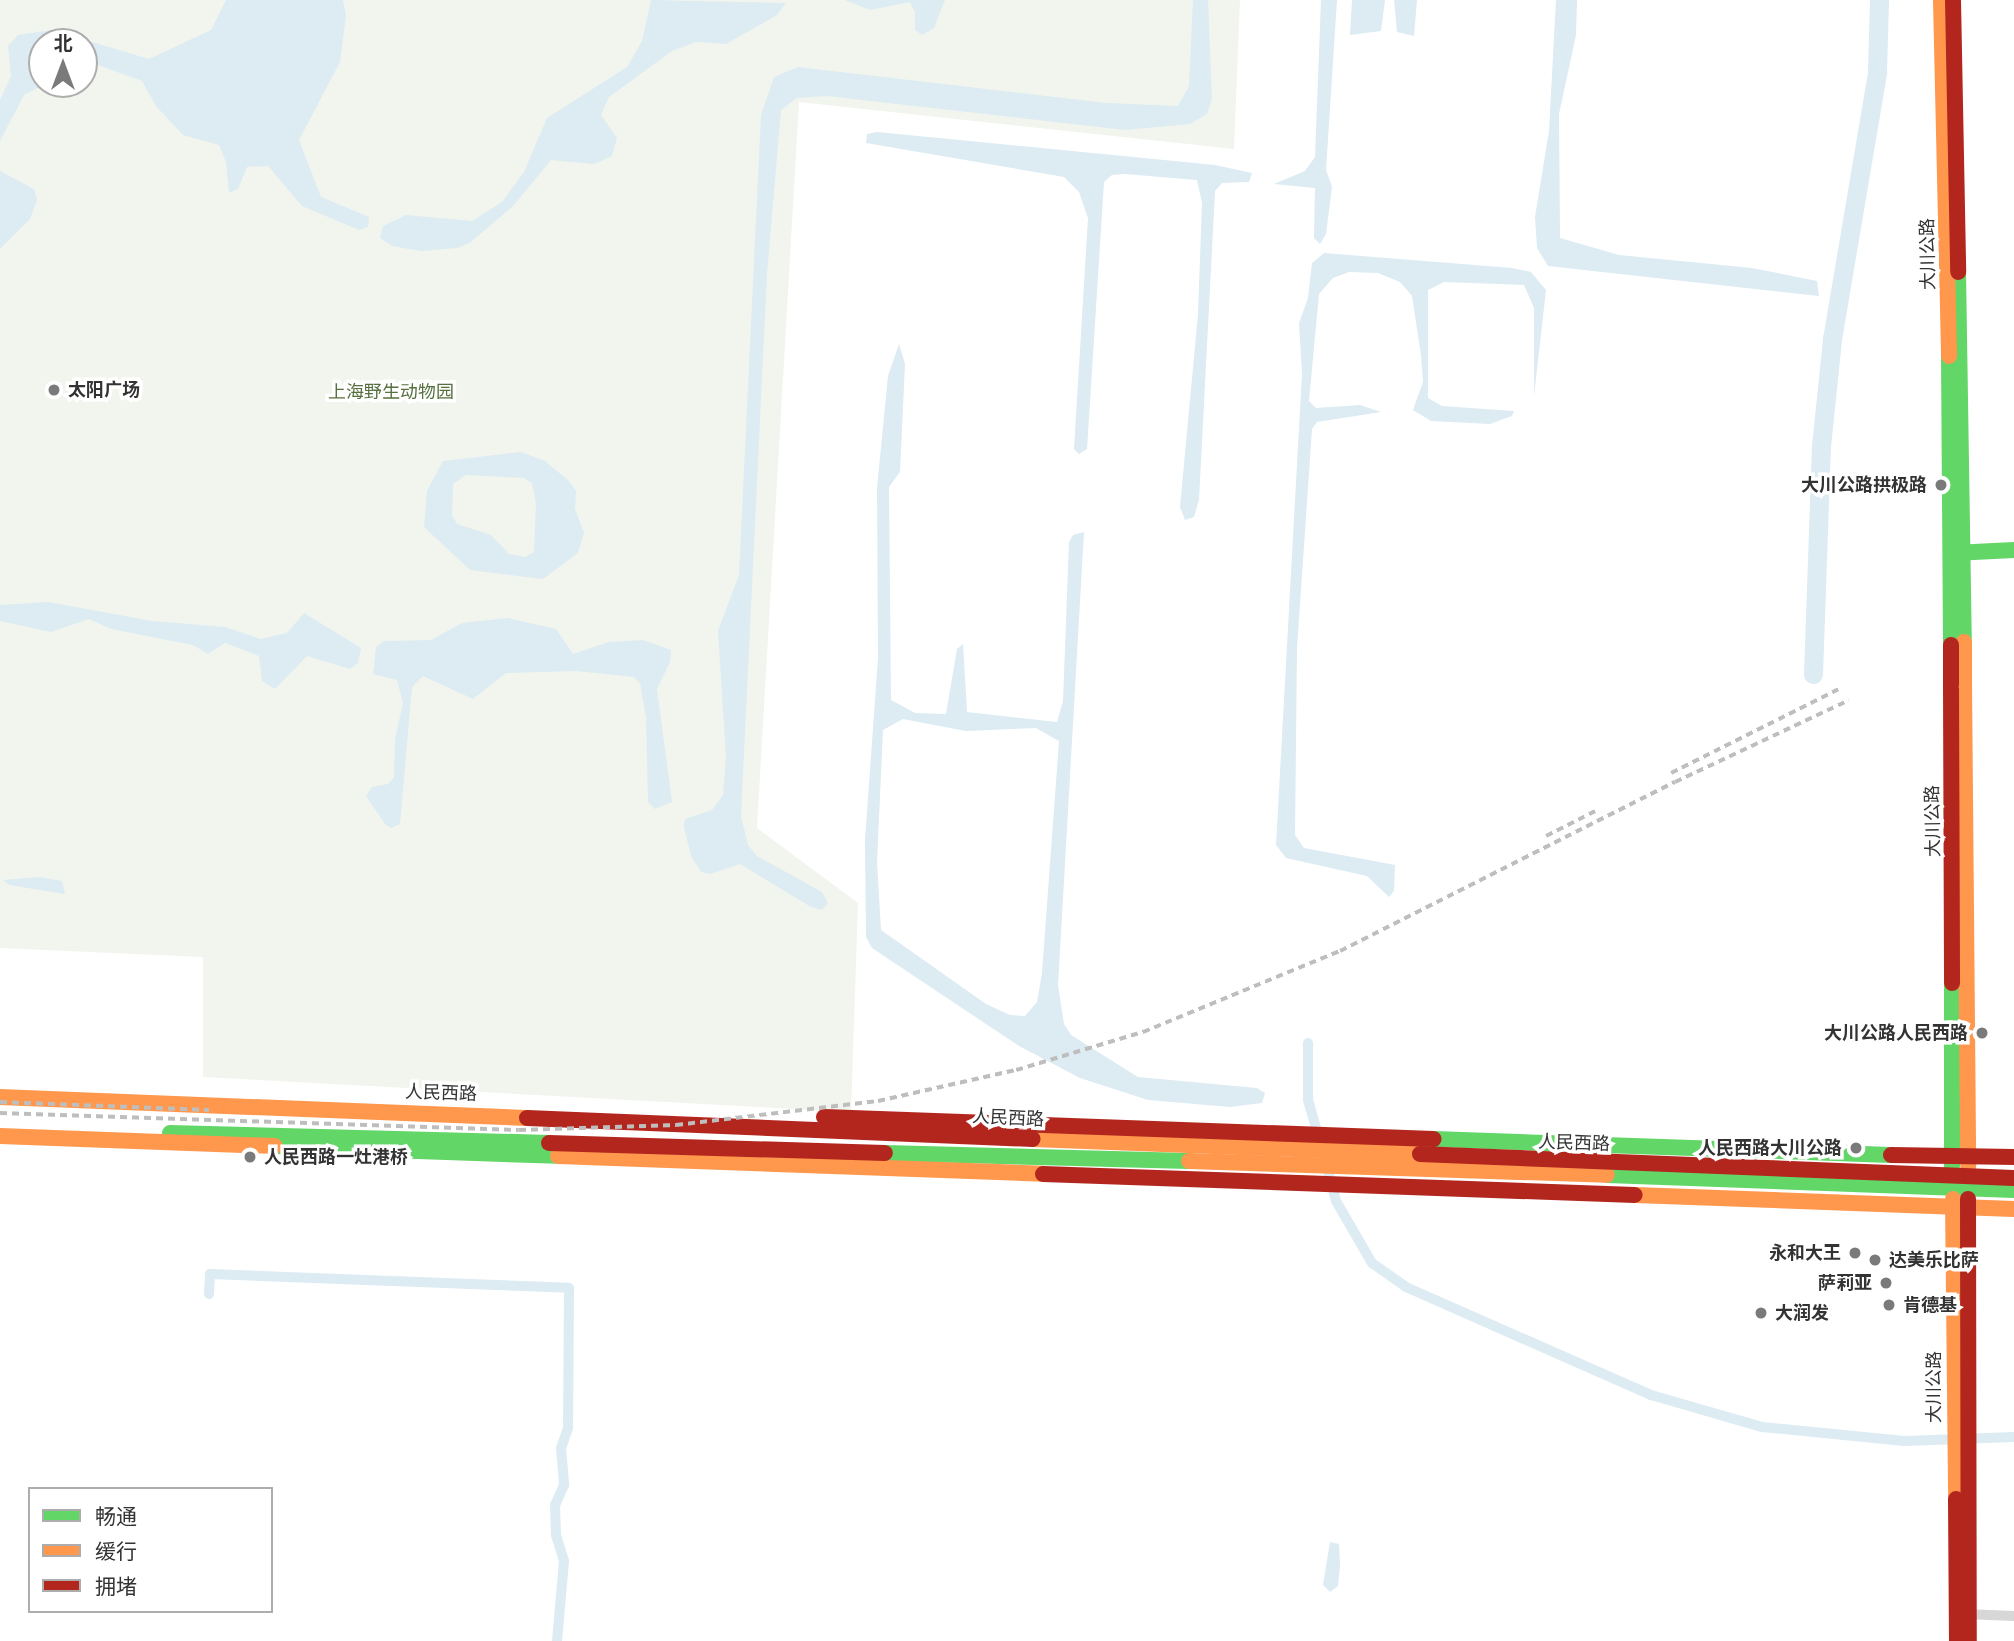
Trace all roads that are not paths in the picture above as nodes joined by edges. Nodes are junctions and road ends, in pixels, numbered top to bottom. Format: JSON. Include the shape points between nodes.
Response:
{"nodes":[{"id":1,"x":1941,"y":0,"type":"edge"},
{"id":2,"x":1953,"y":0,"type":"edge"},
{"id":3,"x":2014,"y":550,"type":"edge"},
{"id":4,"x":1959,"y":558,"type":"junction"},
{"id":5,"x":2014,"y":560,"type":"edge"},
{"id":6,"x":0,"y":1089,"type":"edge"},
{"id":7,"x":0,"y":1097,"type":"edge"},
{"id":8,"x":0,"y":1127,"type":"edge"},
{"id":9,"x":0,"y":1136,"type":"edge"},
{"id":10,"x":1960,"y":1157,"type":"junction"},
{"id":11,"x":2014,"y":1157,"type":"edge"},
{"id":12,"x":1298,"y":1158,"type":"junction"},
{"id":13,"x":2014,"y":1178,"type":"edge"},
{"id":14,"x":1960,"y":1183,"type":"junction"},
{"id":15,"x":2014,"y":1190,"type":"edge"},
{"id":16,"x":1960,"y":1208,"type":"junction"},
{"id":17,"x":2014,"y":1209,"type":"edge"},
{"id":18,"x":1963,"y":1614,"type":"junction"},
{"id":19,"x":2014,"y":1616,"type":"edge"},
{"id":20,"x":1957,"y":1641,"type":"edge"},
{"id":21,"x":1969,"y":1641,"type":"edge"}],
"edges":[{"from":1,"to":4,"type":"main road","name":"大川公路"},
{"from":2,"to":4,"type":"main road","name":"大川公路"},
{"from":3,"to":4,"type":"main road"},
{"from":4,"to":5,"type":"main road"},
{"from":4,"to":10,"type":"main road","name":"大川公路","bridge":true},
{"from":6,"to":10,"type":"main road","name":"人民西路"},
{"from":7,"to":12,"type":"main road","name":"人民西路","via":[[811,1127]]},
{"from":8,"to":12,"type":"main road","name":"人民西路"},
{"from":9,"to":16,"type":"main road"},
{"from":10,"to":11,"type":"main road","name":"人民西路"},
{"from":10,"to":14,"type":"main road","name":"大川公路"},
{"from":12,"to":14,"type":"main road","name":"人民西路"},
{"from":13,"to":14,"type":"main road","name":"人民西路"},
{"from":14,"to":15,"type":"main road","name":"人民西路"},
{"from":14,"to":16,"type":"main road","name":"大川公路"},
{"from":16,"to":17,"type":"main road"},
{"from":16,"to":18,"type":"main road","name":"大川公路"},
{"from":18,"to":19,"type":"street"},
{"from":18,"to":20,"type":"main road","name":"大川公路"},
{"from":18,"to":21,"type":"main road","name":"大川公路"}]}
